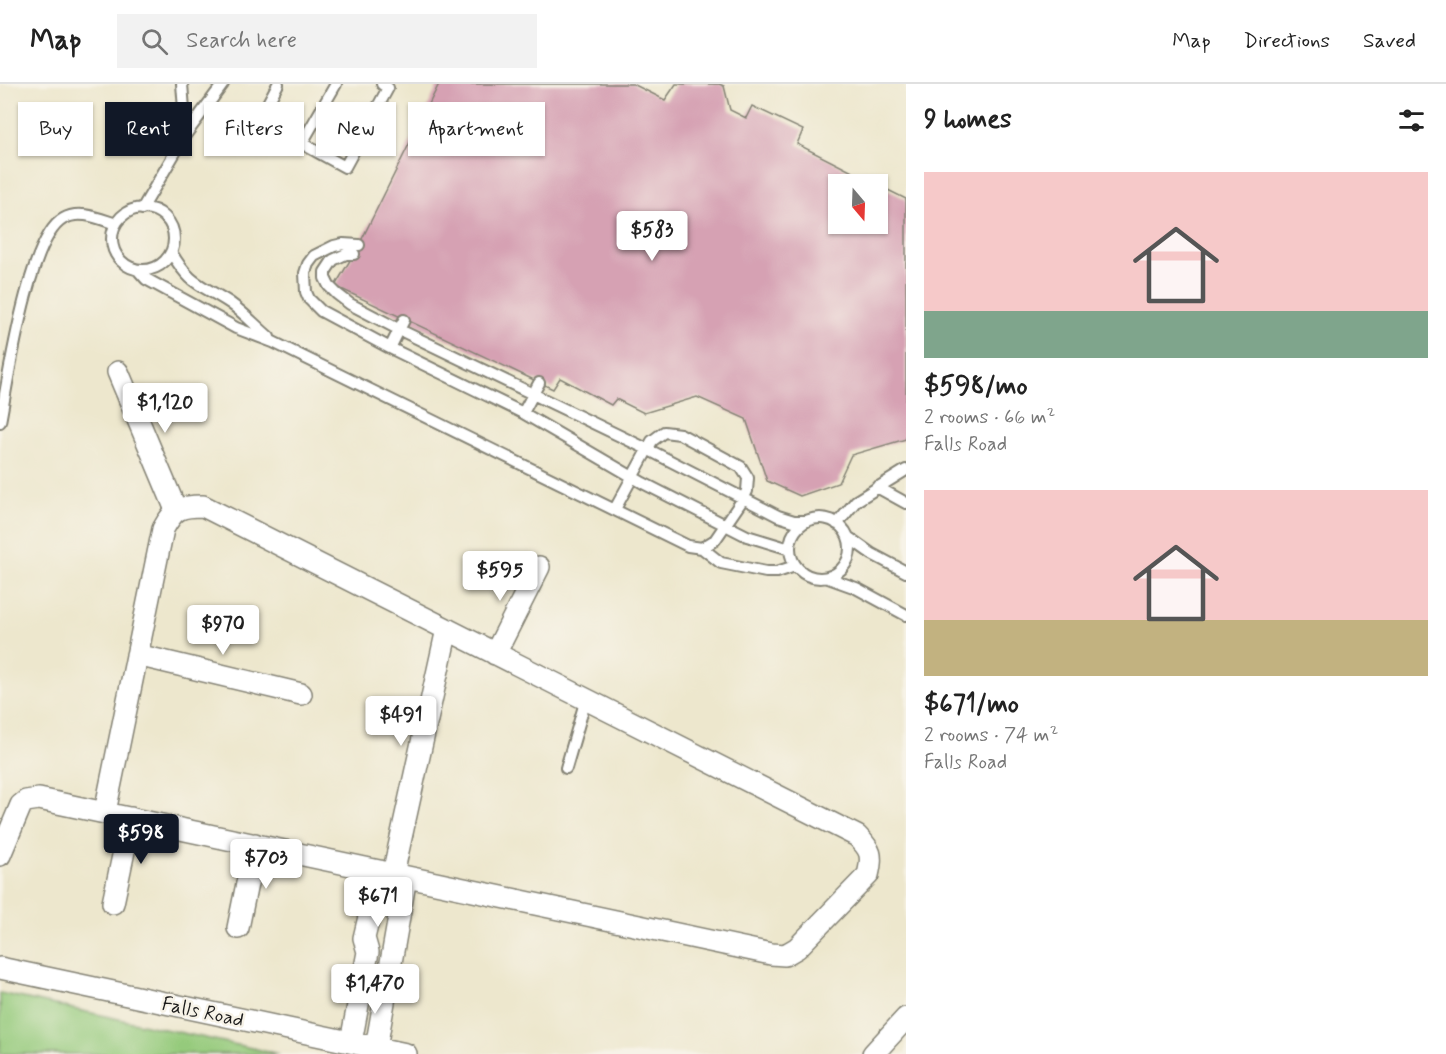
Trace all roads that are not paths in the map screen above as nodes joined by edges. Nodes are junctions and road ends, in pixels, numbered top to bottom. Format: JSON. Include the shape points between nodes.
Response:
{"nodes":[{"id":1,"x":182,"y":84,"type":"edge"},
{"id":2,"x":223,"y":84,"type":"edge"},
{"id":3,"x":278,"y":84,"type":"edge"},
{"id":4,"x":336,"y":84,"type":"edge"},
{"id":5,"x":382,"y":84,"type":"edge"},
{"id":6,"x":183,"y":102,"type":"edge"},
{"id":7,"x":268,"y":102,"type":"edge"},
{"id":8,"x":192,"y":126,"type":"edge"},
{"id":9,"x":304,"y":140,"type":"edge"},
{"id":10,"x":304,"y":144,"type":"edge"},
{"id":11,"x":173,"y":156,"type":"edge"},
{"id":12,"x":142,"y":209,"type":"junction"},
{"id":13,"x":116,"y":224,"type":"junction"},
{"id":14,"x":171,"y":252,"type":"junction"},
{"id":15,"x":138,"y":270,"type":"junction"},
{"id":16,"x":402,"y":325,"type":"junction"},
{"id":17,"x":273,"y":342,"type":"junction"},
{"id":18,"x":390,"y":348,"type":"junction"},
{"id":19,"x":118,"y":372,"type":"dead end"},
{"id":20,"x":539,"y":383,"type":"dead end"},
{"id":21,"x":532,"y":394,"type":"junction"},
{"id":22,"x":523,"y":413,"type":"junction"},
{"id":23,"x":0,"y":422,"type":"edge"},
{"id":24,"x":647,"y":449,"type":"junction"},
{"id":25,"x":906,"y":470,"type":"edge"},
{"id":26,"x":632,"y":478,"type":"junction"},
{"id":27,"x":877,"y":487,"type":"junction"},
{"id":28,"x":743,"y":499,"type":"junction"},
{"id":29,"x":906,"y":502,"type":"edge"},
{"id":30,"x":615,"y":509,"type":"junction"},
{"id":31,"x":176,"y":510,"type":"junction"},
{"id":32,"x":806,"y":521,"type":"junction"},
{"id":33,"x":837,"y":524,"type":"junction"},
{"id":34,"x":725,"y":525,"type":"junction"},
{"id":35,"x":848,"y":537,"type":"junction"},
{"id":36,"x":702,"y":548,"type":"junction"},
{"id":37,"x":790,"y":549,"type":"junction"},
{"id":38,"x":795,"y":566,"type":"junction"},
{"id":39,"x":539,"y":567,"type":"dead end"},
{"id":40,"x":906,"y":572,"type":"edge"},
{"id":41,"x":828,"y":578,"type":"junction"},
{"id":42,"x":906,"y":615,"type":"edge"},
{"id":43,"x":447,"y":629,"type":"junction"},
{"id":44,"x":495,"y":654,"type":"junction"},
{"id":45,"x":137,"y":656,"type":"junction"},
{"id":46,"x":301,"y":694,"type":"dead end"},
{"id":47,"x":586,"y":699,"type":"junction"},
{"id":48,"x":566,"y":768,"type":"dead end"},
{"id":49,"x":105,"y":812,"type":"junction"},
{"id":50,"x":131,"y":818,"type":"junction"},
{"id":51,"x":255,"y":844,"type":"junction"},
{"id":52,"x":0,"y":855,"type":"edge"},
{"id":53,"x":393,"y":874,"type":"junction"},
{"id":54,"x":114,"y":903,"type":"dead end"},
{"id":55,"x":238,"y":928,"type":"dead end"},
{"id":56,"x":368,"y":953,"type":"junction"},
{"id":57,"x":393,"y":958,"type":"junction"},
{"id":58,"x":0,"y":968,"type":"edge"},
{"id":59,"x":906,"y":1018,"type":"edge"},
{"id":60,"x":351,"y":1042,"type":"junction"},
{"id":61,"x":376,"y":1048,"type":"junction"},
{"id":62,"x":406,"y":1054,"type":"edge"},
{"id":63,"x":873,"y":1054,"type":"edge"}],
"edges":[{"from":1,"to":6,"type":"lane"},
{"from":2,"to":8,"type":"lane"},
{"from":3,"to":7,"type":"lane"},
{"from":4,"to":9,"type":"lane"},
{"from":5,"to":10,"type":"lane","via":[[388,88],[345,167]]},
{"from":11,"to":12,"type":"lane"},
{"from":12,"to":13,"type":"lane","via":[[123,216]]},
{"from":12,"to":14,"type":"lane","via":[[152,210],[168,222],[174,242]]},
{"from":13,"to":15,"type":"lane","via":[[112,233],[115,253],[120,261]]},
{"from":13,"to":23,"type":"lane","via":[[75,214],[62,219],[51,231],[32,272]]},
{"from":14,"to":15,"type":"lane","via":[[158,267]]},
{"from":14,"to":17,"type":"lane","via":[[187,277],[231,304]]},
{"from":15,"to":17,"type":"lane","via":[[146,279],[236,328]]},
{"from":16,"to":18,"type":"lane"},
{"from":16,"to":18,"type":"lane","via":[[350,304],[329,286],[325,278],[333,260],[356,249],[343,244],[314,256],[305,273],[309,299],[321,311]]},
{"from":16,"to":21,"type":"lane"},
{"from":17,"to":30,"type":"lane"},
{"from":18,"to":22,"type":"lane"},
{"from":19,"to":31,"type":"street"},
{"from":20,"to":21,"type":"lane"},
{"from":21,"to":22,"type":"lane"},
{"from":21,"to":24,"type":"lane"},
{"from":22,"to":26,"type":"lane"},
{"from":24,"to":26,"type":"lane"},
{"from":24,"to":28,"type":"lane"},
{"from":24,"to":28,"type":"lane","via":[[657,436],[680,434],[741,467],[748,478]]},
{"from":25,"to":27,"type":"lane"},
{"from":26,"to":30,"type":"lane"},
{"from":26,"to":34,"type":"lane"},
{"from":27,"to":29,"type":"lane"},
{"from":27,"to":33,"type":"lane","via":[[856,501]]},
{"from":28,"to":32,"type":"lane","via":[[785,519]]},
{"from":28,"to":34,"type":"lane"},
{"from":30,"to":36,"type":"lane","via":[[688,546]]},
{"from":31,"to":43,"type":"street","via":[[203,507]]},
{"from":31,"to":45,"type":"street","via":[[162,529]]},
{"from":32,"to":33,"type":"lane","via":[[819,518]]},
{"from":32,"to":37,"type":"lane","via":[[790,540]]},
{"from":33,"to":35,"type":"lane"},
{"from":34,"to":36,"type":"lane","via":[[715,540]]},
{"from":34,"to":37,"type":"lane"},
{"from":35,"to":40,"type":"lane"},
{"from":35,"to":41,"type":"lane","via":[[847,561]]},
{"from":36,"to":38,"type":"lane","via":[[721,563],[766,572]]},
{"from":37,"to":38,"type":"lane"},
{"from":38,"to":41,"type":"lane","via":[[805,575]]},
{"from":39,"to":44,"type":"street"},
{"from":41,"to":42,"type":"lane"},
{"from":43,"to":44,"type":"street"},
{"from":43,"to":53,"type":"street"},
{"from":44,"to":47,"type":"street"},
{"from":45,"to":46,"type":"street"},
{"from":45,"to":49,"type":"street"},
{"from":47,"to":48,"type":"lane"},
{"from":47,"to":53,"type":"street","via":[[858,836],[868,847],[872,861],[868,874],[797,948],[785,955]]},
{"from":49,"to":50,"type":"street"},
{"from":49,"to":52,"type":"street","via":[[39,799],[26,801],[17,811]]},
{"from":50,"to":51,"type":"street"},
{"from":50,"to":54,"type":"street"},
{"from":51,"to":53,"type":"street"},
{"from":51,"to":55,"type":"street"},
{"from":53,"to":56,"type":"street","via":[[364,938]]},
{"from":53,"to":57,"type":"street"},
{"from":56,"to":57,"type":"street"},
{"from":56,"to":60,"type":"street"},
{"from":57,"to":61,"type":"street"},
{"from":58,"to":60,"type":"street","name":"Falls Road"},
{"from":59,"to":63,"type":"street"},
{"from":60,"to":61,"type":"street","name":"Falls Road"},
{"from":61,"to":62,"type":"street","name":"Falls Road"}]}
